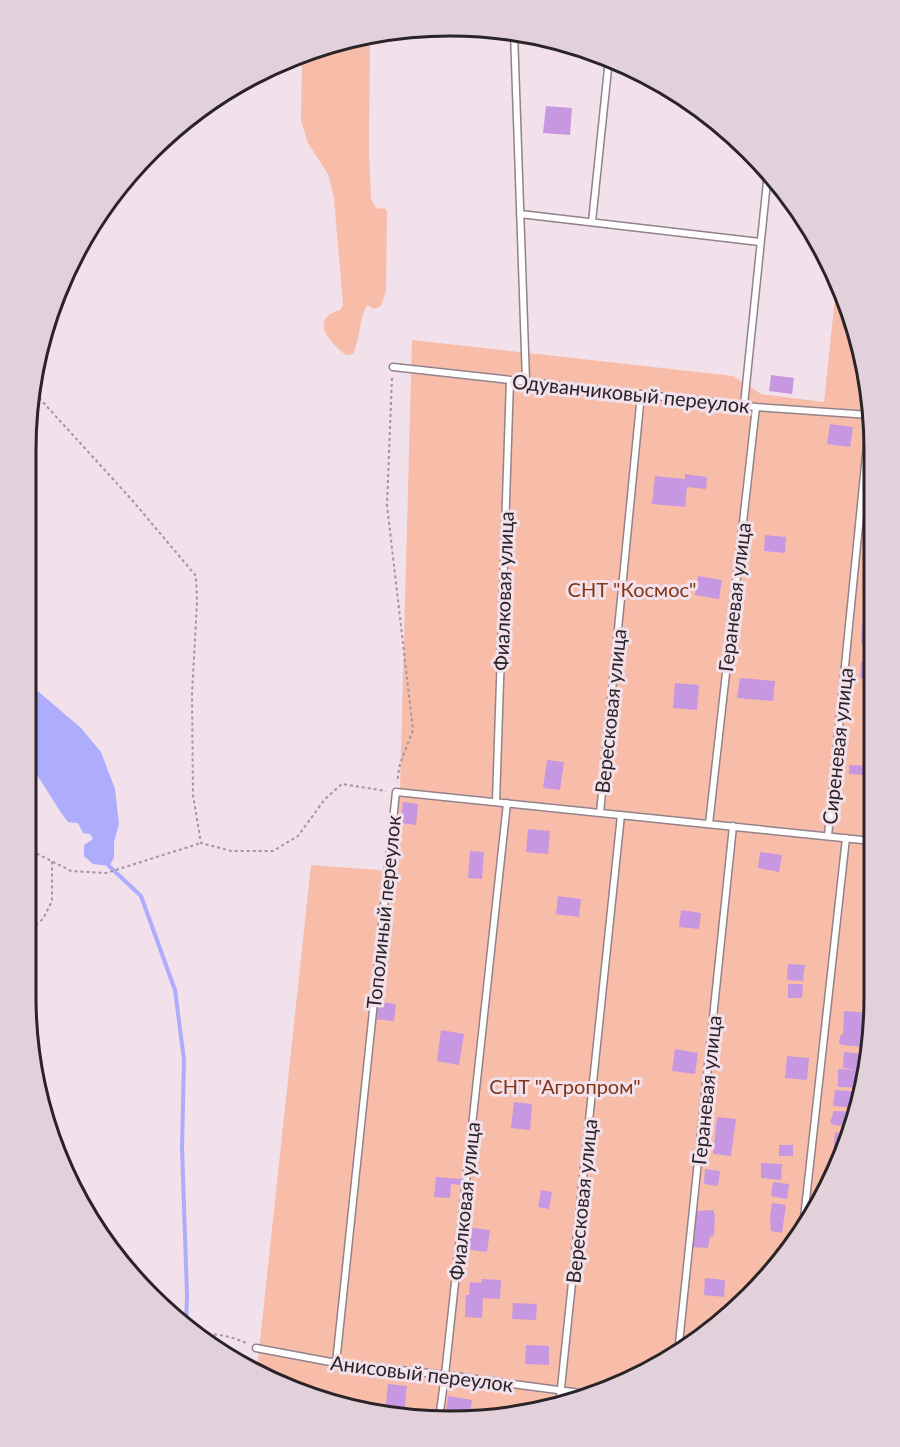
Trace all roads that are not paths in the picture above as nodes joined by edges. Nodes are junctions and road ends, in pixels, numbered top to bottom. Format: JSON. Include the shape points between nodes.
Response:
{"nodes":[{"id":1,"x":514,"y":42,"type":"edge"},
{"id":2,"x":608,"y":68,"type":"edge"},
{"id":3,"x":767,"y":184,"type":"edge"},
{"id":4,"x":520,"y":214,"type":"junction"},
{"id":5,"x":592,"y":222,"type":"junction"},
{"id":6,"x":760,"y":242,"type":"junction"},
{"id":7,"x":393,"y":367,"type":"road end"},
{"id":8,"x":510,"y":380,"type":"junction"},
{"id":9,"x":526,"y":381,"type":"junction"},
{"id":10,"x":641,"y":394,"type":"junction"},
{"id":11,"x":744,"y":405,"type":"junction"},
{"id":12,"x":756,"y":407,"type":"junction"},
{"id":13,"x":862,"y":414,"type":"edge"},
{"id":14,"x":864,"y":475,"type":"edge"},
{"id":15,"x":496,"y":802,"type":"junction"},
{"id":16,"x":507,"y":803,"type":"junction"},
{"id":17,"x":600,"y":813,"type":"junction"},
{"id":18,"x":621,"y":815,"type":"junction"},
{"id":19,"x":709,"y":824,"type":"junction"},
{"id":20,"x":733,"y":826,"type":"junction"},
{"id":21,"x":828,"y":836,"type":"junction"},
{"id":22,"x":846,"y":838,"type":"junction"},
{"id":23,"x":864,"y":840,"type":"edge"},
{"id":24,"x":805,"y":1210,"type":"edge"},
{"id":25,"x":679,"y":1342,"type":"edge"},
{"id":26,"x":256,"y":1348,"type":"road end"},
{"id":27,"x":336,"y":1363,"type":"junction"},
{"id":28,"x":446,"y":1375,"type":"junction"},
{"id":29,"x":561,"y":1391,"type":"junction"},
{"id":30,"x":572,"y":1392,"type":"edge"},
{"id":31,"x":560,"y":1396,"type":"edge"},
{"id":32,"x":441,"y":1411,"type":"edge"}],
"edges":[{"from":1,"to":4,"type":"lane"},
{"from":2,"to":5,"type":"lane"},
{"from":3,"to":6,"type":"lane"},
{"from":4,"to":5,"type":"lane"},
{"from":4,"to":9,"type":"lane"},
{"from":5,"to":6,"type":"lane"},
{"from":6,"to":11,"type":"lane"},
{"from":7,"to":8,"type":"lane","name":"Одуванчиковый переулок"},
{"from":8,"to":9,"type":"lane","name":"Одуванчиковый переулок"},
{"from":8,"to":15,"type":"lane","name":"Фиалковая улица"},
{"from":9,"to":10,"type":"lane","name":"Одуванчиковый переулок"},
{"from":10,"to":11,"type":"lane","name":"Одуванчиковый переулок"},
{"from":10,"to":17,"type":"lane","name":"Вересковая улица"},
{"from":11,"to":12,"type":"lane","name":"Одуванчиковый переулок"},
{"from":12,"to":13,"type":"lane","name":"Одуванчиковый переулок"},
{"from":12,"to":19,"type":"lane","name":"Гераневая улица"},
{"from":14,"to":21,"type":"lane","name":"Сиреневая улица"},
{"from":15,"to":16,"type":"lane","name":"Тополиный переулок"},
{"from":15,"to":27,"type":"lane","name":"Тополиный переулок","via":[[396,792]]},
{"from":16,"to":17,"type":"lane","name":"Тополиный переулок"},
{"from":16,"to":28,"type":"lane","name":"Фиалковая улица"},
{"from":17,"to":18,"type":"lane","name":"Тополиный переулок"},
{"from":18,"to":19,"type":"lane","name":"Тополиный переулок"},
{"from":18,"to":29,"type":"lane","name":"Вересковая улица"},
{"from":19,"to":20,"type":"lane","name":"Тополиный переулок"},
{"from":20,"to":21,"type":"lane","name":"Тополиный переулок"},
{"from":20,"to":25,"type":"lane","name":"Гераневая улица"},
{"from":21,"to":22,"type":"lane","name":"Тополиный переулок"},
{"from":22,"to":23,"type":"lane","name":"Тополиный переулок"},
{"from":22,"to":24,"type":"lane","name":"Сиреневая улица"},
{"from":26,"to":27,"type":"lane","name":"Анисовый переулок"},
{"from":27,"to":28,"type":"lane","name":"Анисовый переулок"},
{"from":28,"to":29,"type":"lane","name":"Анисовый переулок"},
{"from":28,"to":32,"type":"lane","name":"Фиалковая улица"},
{"from":29,"to":30,"type":"lane","name":"Анисовый переулок"},
{"from":29,"to":31,"type":"lane","name":"Вересковая улица"}]}
